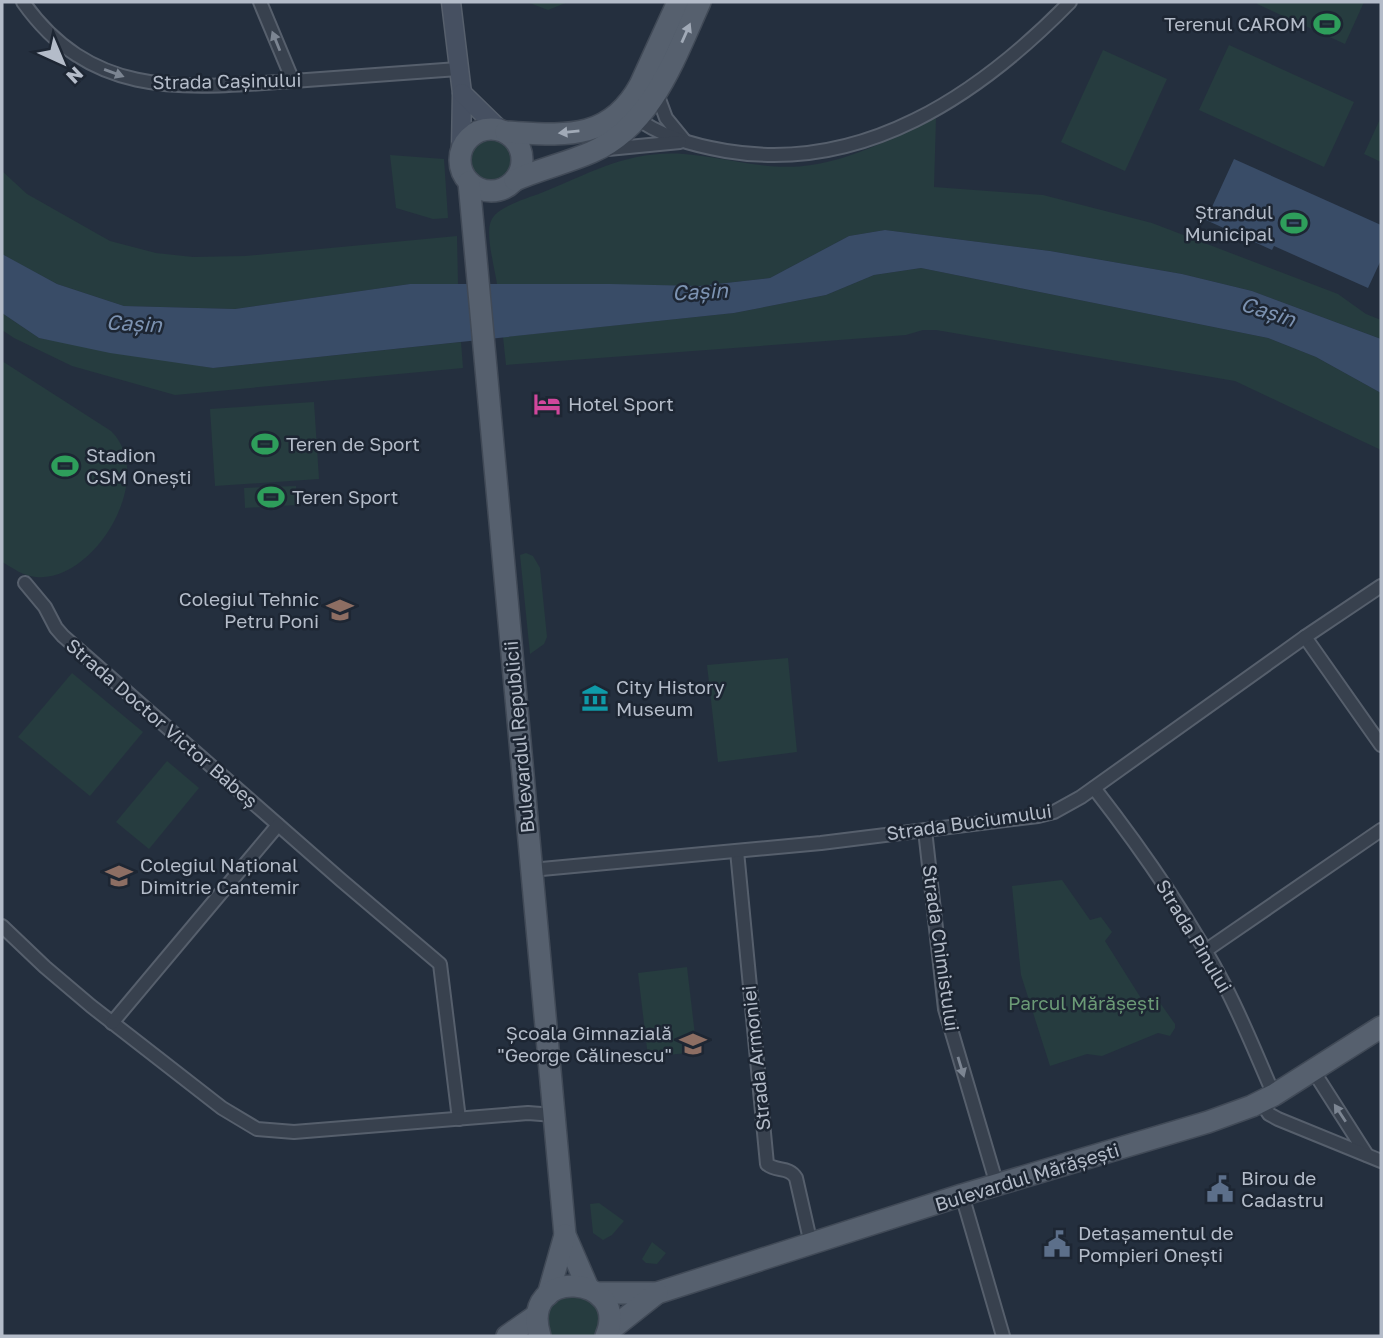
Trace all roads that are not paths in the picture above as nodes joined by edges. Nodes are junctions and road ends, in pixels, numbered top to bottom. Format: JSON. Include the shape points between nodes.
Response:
{"nodes":[{"id":1,"x":23,"y":2,"type":"edge"},
{"id":2,"x":260,"y":2,"type":"edge"},
{"id":3,"x":451,"y":2,"type":"edge"},
{"id":4,"x":678,"y":2,"type":"edge"},
{"id":5,"x":700,"y":2,"type":"edge"},
{"id":6,"x":1070,"y":2,"type":"edge"},
{"id":7,"x":662,"y":60,"type":"junction"},
{"id":8,"x":458,"y":69,"type":"junction"},
{"id":9,"x":293,"y":81,"type":"junction"},
{"id":10,"x":656,"y":91,"type":"junction"},
{"id":11,"x":461,"y":93,"type":"junction"},
{"id":12,"x":631,"y":114,"type":"junction"},
{"id":13,"x":503,"y":131,"type":"junction"},
{"id":14,"x":687,"y":142,"type":"junction"},
{"id":15,"x":461,"y":151,"type":"junction"},
{"id":16,"x":592,"y":152,"type":"junction"},
{"id":17,"x":469,"y":182,"type":"junction"},
{"id":18,"x":509,"y":184,"type":"junction"},
{"id":19,"x":474,"y":239,"type":"junction"},
{"id":20,"x":25,"y":583,"type":"dead end"},
{"id":21,"x":1381,"y":586,"type":"edge"},
{"id":22,"x":1305,"y":637,"type":"junction"},
{"id":23,"x":1381,"y":745,"type":"edge"},
{"id":24,"x":1094,"y":788,"type":"junction"},
{"id":25,"x":278,"y":825,"type":"junction"},
{"id":26,"x":925,"y":830,"type":"junction"},
{"id":27,"x":1381,"y":830,"type":"edge"},
{"id":28,"x":737,"y":851,"type":"junction"},
{"id":29,"x":531,"y":870,"type":"junction"},
{"id":30,"x":2,"y":926,"type":"edge"},
{"id":31,"x":1205,"y":951,"type":"junction"},
{"id":32,"x":112,"y":1023,"type":"junction"},
{"id":33,"x":1381,"y":1027,"type":"edge"},
{"id":34,"x":1314,"y":1072,"type":"junction"},
{"id":35,"x":1268,"y":1099,"type":"junction"},
{"id":36,"x":554,"y":1115,"type":"junction"},
{"id":37,"x":459,"y":1119,"type":"junction"},
{"id":38,"x":1367,"y":1155,"type":"junction"},
{"id":39,"x":1381,"y":1161,"type":"edge"},
{"id":40,"x":997,"y":1185,"type":"junction"},
{"id":41,"x":962,"y":1195,"type":"junction"},
{"id":42,"x":565,"y":1236,"type":"junction"},
{"id":43,"x":811,"y":1244,"type":"junction"},
{"id":44,"x":592,"y":1290,"type":"junction"},
{"id":45,"x":657,"y":1293,"type":"junction"},
{"id":46,"x":548,"y":1295,"type":"junction"},
{"id":47,"x":538,"y":1326,"type":"edge"},
{"id":48,"x":608,"y":1333,"type":"edge"},
{"id":49,"x":507,"y":1336,"type":"edge"},
{"id":50,"x":1003,"y":1336,"type":"edge"}],
"edges":[{"from":1,"to":9,"type":"street","name":"Strada Cașinului","one_way":true,"via":[[49,33],[74,53],[132,79],[165,85]]},
{"from":9,"to":2,"type":"street","one_way":true},
{"from":3,"to":8,"type":"street"},
{"from":4,"to":7,"type":"main road"},
{"from":7,"to":5,"type":"main road","one_way":true},
{"from":6,"to":14,"type":"street","via":[[1036,36],[963,94],[886,133],[799,154],[745,154]]},
{"from":7,"to":10,"type":"main road"},
{"from":7,"to":12,"type":"main road","via":[[637,92]]},
{"from":8,"to":9,"type":"street","name":"Strada Cașinului"},
{"from":8,"to":11,"type":"street"},
{"from":10,"to":12,"type":"main road"},
{"from":10,"to":14,"type":"street","via":[[670,126]]},
{"from":11,"to":13,"type":"street"},
{"from":11,"to":15,"type":"street"},
{"from":12,"to":13,"type":"main road","one_way":true,"via":[[582,131]]},
{"from":12,"to":14,"type":"street","via":[[661,134]]},
{"from":12,"to":16,"type":"main road","via":[[616,139]]},
{"from":13,"to":15,"type":"main road","via":[[476,132]]},
{"from":13,"to":18,"type":"main road","via":[[521,150],[522,166]]},
{"from":14,"to":16,"type":"street"},
{"from":15,"to":17,"type":"main road","via":[[461,167]]},
{"from":16,"to":18,"type":"main road"},
{"from":17,"to":18,"type":"main road","via":[[481,190]]},
{"from":17,"to":19,"type":"main road","name":"Bulevardul Republicii"},
{"from":18,"to":19,"type":"main road","name":"Bulevardul Republicii","via":[[487,208]]},
{"from":19,"to":29,"type":"main road","name":"Bulevardul Republicii"},
{"from":20,"to":25,"type":"street","name":"Strada Doctor Victor Babeș","via":[[64,636]]},
{"from":21,"to":22,"type":"street","name":"Strada Buciumului"},
{"from":22,"to":23,"type":"street"},
{"from":22,"to":24,"type":"street","name":"Strada Buciumului"},
{"from":24,"to":26,"type":"street","name":"Strada Buciumului","via":[[1047,814]]},
{"from":24,"to":31,"type":"street","name":"Strada Pinului","via":[[1135,841]]},
{"from":25,"to":32,"type":"street"},
{"from":25,"to":37,"type":"street","name":"Strada Doctor Victor Babeș","via":[[442,965]]},
{"from":26,"to":28,"type":"street","name":"Strada Buciumului"},
{"from":26,"to":40,"type":"street","name":"Strada Chimistului","one_way":true,"via":[[944,1003]]},
{"from":27,"to":31,"type":"street"},
{"from":28,"to":29,"type":"street","name":"Strada Buciumului"},
{"from":28,"to":43,"type":"street","name":"Strada Armoniei","via":[[767,1164],[796,1178]]},
{"from":29,"to":36,"type":"main road","name":"Bulevardul Republicii"},
{"from":30,"to":32,"type":"street"},
{"from":31,"to":35,"type":"street","name":"Strada Pinului","via":[[1227,990]]},
{"from":32,"to":37,"type":"street","via":[[222,1108],[257,1129],[294,1132]]},
{"from":33,"to":34,"type":"main road","name":"Bulevardul Mărășești"},
{"from":34,"to":35,"type":"main road","name":"Bulevardul Mărășești"},
{"from":38,"to":34,"type":"street","one_way":true},
{"from":35,"to":38,"type":"street","via":[[1269,1114]]},
{"from":35,"to":40,"type":"main road","name":"Bulevardul Mărășești","via":[[1149,1141]]},
{"from":36,"to":37,"type":"street"},
{"from":36,"to":42,"type":"main road","name":"Bulevardul Republicii"},
{"from":38,"to":39,"type":"street"},
{"from":40,"to":41,"type":"main road","name":"Bulevardul Mărășești"},
{"from":41,"to":43,"type":"main road","name":"Bulevardul Mărășești"},
{"from":41,"to":50,"type":"street"},
{"from":42,"to":44,"type":"main road"},
{"from":42,"to":46,"type":"main road"},
{"from":43,"to":45,"type":"main road","name":"Bulevardul Mărășești"},
{"from":44,"to":45,"type":"main road","name":"Bulevardul Mărășești"},
{"from":44,"to":46,"type":"main road","name":"Bulevardul Mărășești","via":[[567,1285]]},
{"from":44,"to":48,"type":"main road","via":[[608,1310]]},
{"from":45,"to":48,"type":"main road","name":"Bulevardul Mărășești"},
{"from":46,"to":47,"type":"main road","via":[[541,1304]]},
{"from":47,"to":49,"type":"main road"}]}
